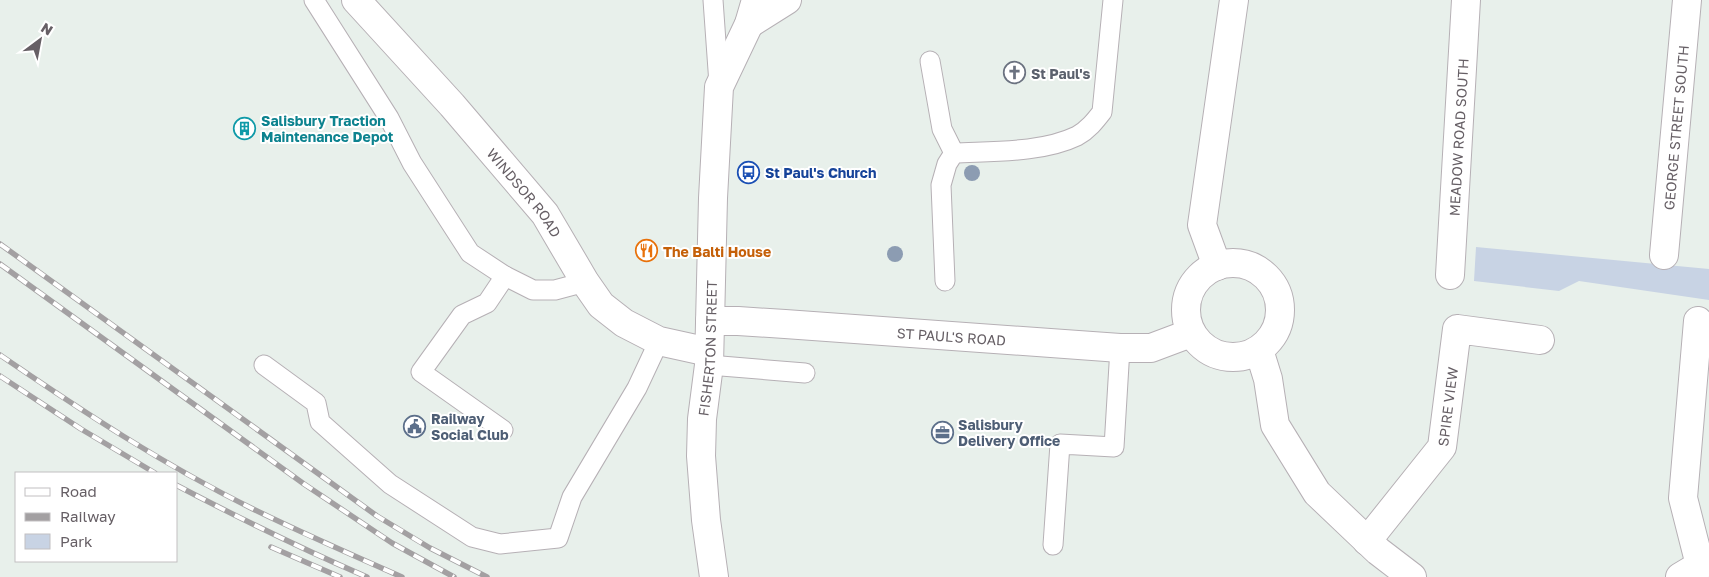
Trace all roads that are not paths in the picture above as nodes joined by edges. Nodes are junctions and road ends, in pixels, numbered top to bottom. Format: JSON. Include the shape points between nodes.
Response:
{"nodes":[{"id":1,"x":314,"y":0,"type":"edge"},
{"id":2,"x":356,"y":0,"type":"edge"},
{"id":3,"x":713,"y":0,"type":"edge"},
{"id":4,"x":787,"y":0,"type":"edge"},
{"id":5,"x":1113,"y":0,"type":"edge"},
{"id":6,"x":1234,"y":0,"type":"edge"},
{"id":7,"x":1466,"y":0,"type":"edge"},
{"id":8,"x":1686,"y":0,"type":"edge"},
{"id":9,"x":1709,"y":2,"type":"edge"},
{"id":10,"x":753,"y":12,"type":"edge"},
{"id":11,"x":930,"y":61,"type":"dead end"},
{"id":12,"x":719,"y":87,"type":"junction"},
{"id":13,"x":954,"y":153,"type":"junction"},
{"id":14,"x":1664,"y":255,"type":"dead end"},
{"id":15,"x":1217,"y":266,"type":"junction"},
{"id":16,"x":1450,"y":275,"type":"dead end"},
{"id":17,"x":505,"y":276,"type":"junction"},
{"id":18,"x":945,"y":281,"type":"dead end"},
{"id":19,"x":585,"y":282,"type":"junction"},
{"id":20,"x":1698,"y":320,"type":"dead end"},
{"id":21,"x":710,"y":321,"type":"junction"},
{"id":22,"x":1191,"y":333,"type":"junction"},
{"id":23,"x":1540,"y":340,"type":"dead end"},
{"id":24,"x":659,"y":342,"type":"junction"},
{"id":25,"x":1120,"y":348,"type":"junction"},
{"id":26,"x":1259,"y":350,"type":"junction"},
{"id":27,"x":709,"y":359,"type":"junction"},
{"id":28,"x":264,"y":366,"type":"dead end"},
{"id":29,"x":805,"y":373,"type":"dead end"},
{"id":30,"x":503,"y":430,"type":"dead end"},
{"id":31,"x":1367,"y":541,"type":"junction"},
{"id":32,"x":1053,"y":545,"type":"dead end"},
{"id":33,"x":1696,"y":568,"type":"edge"},
{"id":34,"x":714,"y":577,"type":"edge"},
{"id":35,"x":1412,"y":577,"type":"edge"}],
"edges":[{"from":1,"to":17,"type":"lane","via":[[470,253]]},
{"from":2,"to":19,"type":"street","name":"WINDSOR ROAD","via":[[545,214]]},
{"from":3,"to":12,"type":"lane","name":"FISHERTON STREET"},
{"from":4,"to":10,"type":"street","name":"FISHERTON STREET"},
{"from":5,"to":13,"type":"lane","via":[[1102,112],[1094,123],[1077,136],[1048,145]]},
{"from":6,"to":15,"type":"street","via":[[1202,225]]},
{"from":7,"to":16,"type":"street","name":"MEADOW ROAD SOUTH"},
{"from":8,"to":9,"type":"street"},
{"from":8,"to":14,"type":"street","name":"GEORGE STREET SOUTH"},
{"from":10,"to":12,"type":"street","name":"FISHERTON STREET"},
{"from":11,"to":13,"type":"lane","via":[[942,128]]},
{"from":12,"to":21,"type":"street","name":"FISHERTON STREET"},
{"from":13,"to":18,"type":"lane","via":[[941,185]]},
{"from":15,"to":22,"type":"street","via":[[1205,272],[1188,294],[1186,320]]},
{"from":15,"to":26,"type":"street","via":[[1247,265],[1271,283],[1280,311],[1277,327]]},
{"from":17,"to":19,"type":"lane","via":[[533,290],[554,290]]},
{"from":17,"to":30,"type":"lane","via":[[487,303],[462,315],[421,372]]},
{"from":19,"to":24,"type":"street","name":"WINDSOR ROAD","via":[[611,314]]},
{"from":20,"to":33,"type":"street","via":[[1683,498]]},
{"from":21,"to":25,"type":"street","name":"ST PAUL'S ROAD"},
{"from":21,"to":27,"type":"street","name":"FISHERTON STREET"},
{"from":22,"to":25,"type":"street","name":"ST PAUL'S ROAD","via":[[1151,348]]},
{"from":22,"to":26,"type":"street","via":[[1201,345],[1229,357]]},
{"from":23,"to":31,"type":"street","name":"SPIRE VIEW","via":[[1457,329],[1442,447]]},
{"from":24,"to":27,"type":"street","name":"WINDSOR ROAD"},
{"from":24,"to":28,"type":"lane","via":[[572,497],[558,538],[500,544],[472,537],[390,484],[320,422],[316,403]]},
{"from":25,"to":32,"type":"lane","via":[[1114,447],[1060,444]]},
{"from":26,"to":31,"type":"street","via":[[1268,379],[1275,425],[1317,493]]},
{"from":27,"to":29,"type":"lane"},
{"from":27,"to":34,"type":"street","name":"FISHERTON STREET","via":[[701,456],[706,526]]},
{"from":31,"to":35,"type":"street"}]}
